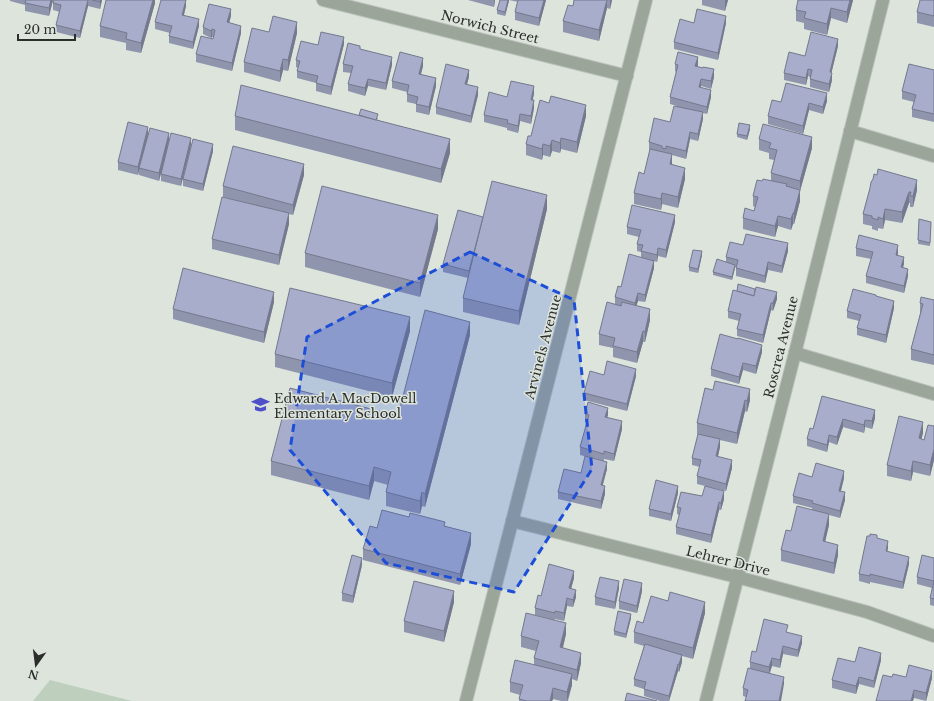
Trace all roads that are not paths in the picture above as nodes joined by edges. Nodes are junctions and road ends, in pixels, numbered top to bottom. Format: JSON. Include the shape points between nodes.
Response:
{"nodes":[{"id":1,"x":323,"y":0,"type":"edge"},
{"id":2,"x":646,"y":0,"type":"edge"},
{"id":3,"x":883,"y":0,"type":"edge"},
{"id":4,"x":627,"y":76,"type":"junction"},
{"id":5,"x":850,"y":131,"type":"junction"},
{"id":6,"x":934,"y":156,"type":"edge"},
{"id":7,"x":795,"y":353,"type":"junction"},
{"id":8,"x":934,"y":394,"type":"edge"},
{"id":9,"x":512,"y":521,"type":"junction"},
{"id":10,"x":737,"y":577,"type":"junction"},
{"id":11,"x":934,"y":636,"type":"edge"},
{"id":12,"x":466,"y":701,"type":"edge"},
{"id":13,"x":706,"y":701,"type":"edge"}],
"edges":[{"from":1,"to":4,"type":"street","name":"Norwich Street"},
{"from":2,"to":4,"type":"street","name":"Arvinels Avenue"},
{"from":3,"to":5,"type":"street","name":"Roscrea Avenue"},
{"from":4,"to":9,"type":"street","name":"Arvinels Avenue"},
{"from":5,"to":6,"type":"street"},
{"from":5,"to":7,"type":"street","name":"Roscrea Avenue"},
{"from":7,"to":8,"type":"street"},
{"from":7,"to":10,"type":"street","name":"Roscrea Avenue"},
{"from":9,"to":10,"type":"street","name":"Lehrer Drive"},
{"from":9,"to":12,"type":"street","name":"Arvinels Avenue"},
{"from":10,"to":11,"type":"street","name":"Lehrer Drive","via":[[867,612]]},
{"from":10,"to":13,"type":"street","name":"Roscrea Avenue"}]}
